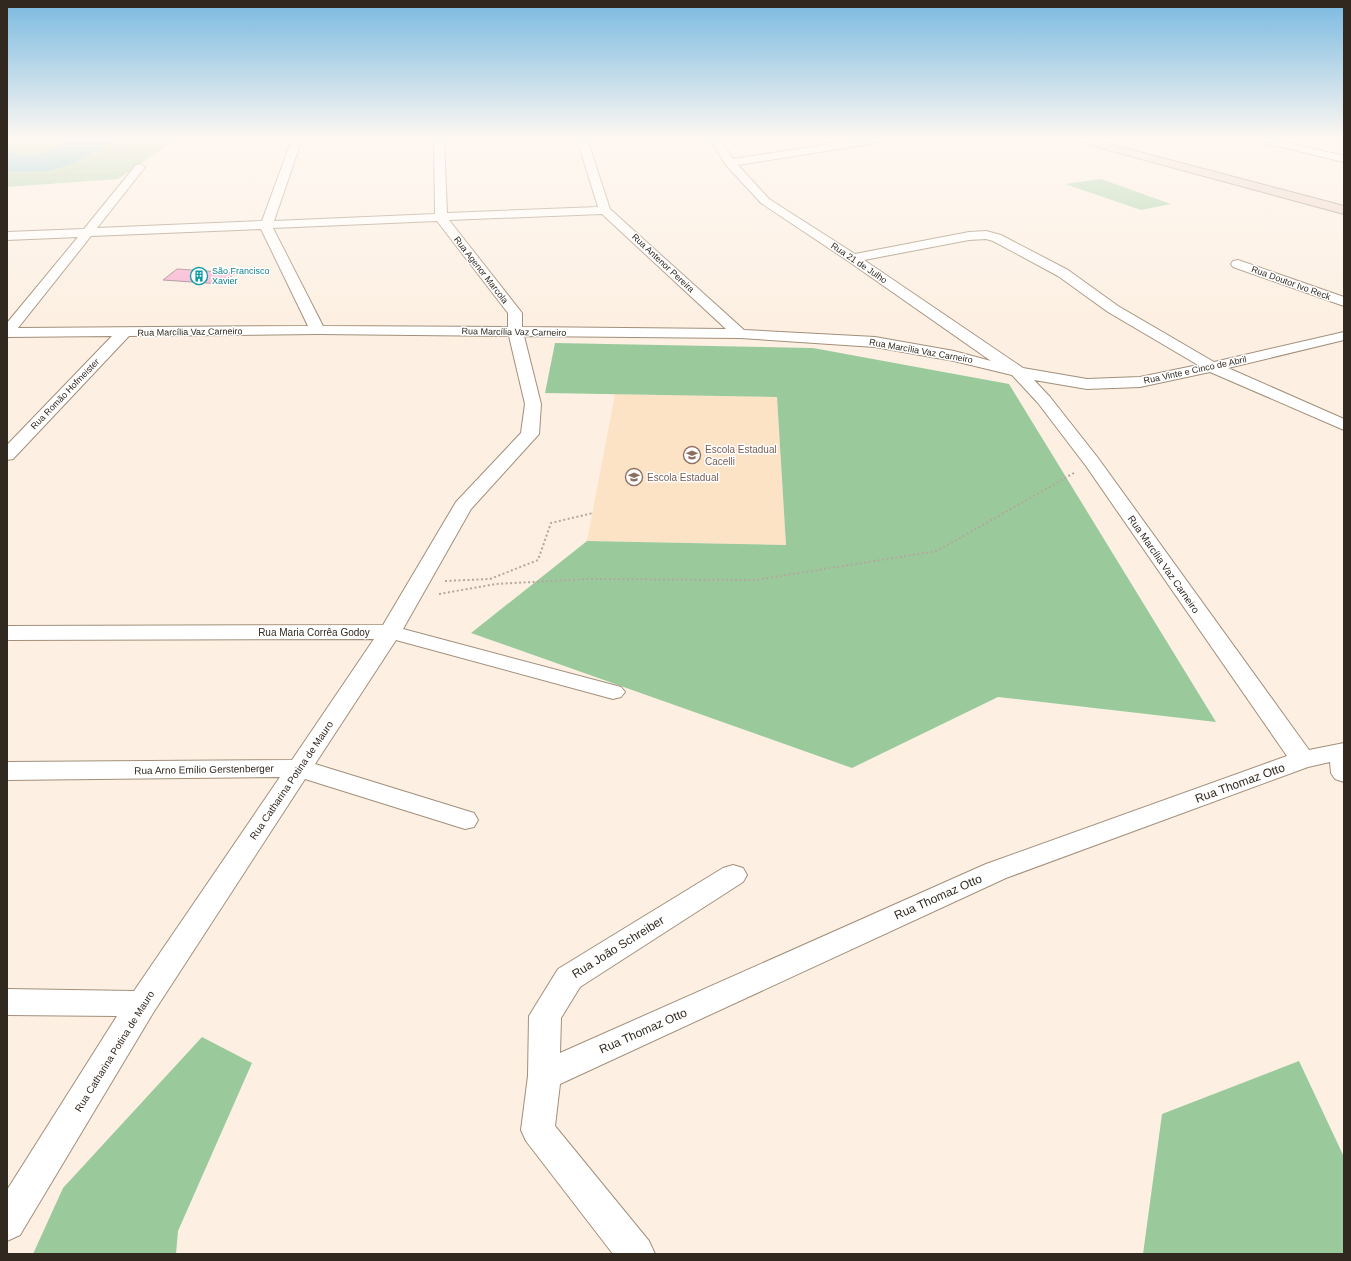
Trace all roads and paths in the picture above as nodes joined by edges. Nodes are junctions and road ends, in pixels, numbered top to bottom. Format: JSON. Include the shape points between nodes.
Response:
{"nodes":[{"id":1,"x":115,"y":198,"type":"edge"},
{"id":2,"x":276,"y":198,"type":"edge"},
{"id":3,"x":440,"y":198,"type":"edge"},
{"id":4,"x":601,"y":198,"type":"edge"},
{"id":5,"x":762,"y":198,"type":"edge"},
{"id":6,"x":1300,"y":198,"type":"edge"},
{"id":7,"x":605,"y":210,"type":"junction"},
{"id":8,"x":1344,"y":210,"type":"edge"},
{"id":9,"x":441,"y":218,"type":"junction"},
{"id":10,"x":266,"y":226,"type":"junction"},
{"id":11,"x":88,"y":232,"type":"junction"},
{"id":12,"x":7,"y":236,"type":"edge"},
{"id":13,"x":853,"y":258,"type":"junction"},
{"id":14,"x":1238,"y":264,"type":"dead end"},
{"id":15,"x":1344,"y":302,"type":"edge"},
{"id":16,"x":318,"y":330,"type":"junction"},
{"id":17,"x":515,"y":331,"type":"junction"},
{"id":18,"x":7,"y":333,"type":"edge"},
{"id":19,"x":124,"y":333,"type":"junction"},
{"id":20,"x":740,"y":334,"type":"junction"},
{"id":21,"x":1344,"y":336,"type":"edge"},
{"id":22,"x":1212,"y":367,"type":"junction"},
{"id":23,"x":1018,"y":372,"type":"junction"},
{"id":24,"x":1044,"y":377,"type":"joint"},
{"id":25,"x":1344,"y":425,"type":"edge"},
{"id":26,"x":7,"y":455,"type":"edge"},
{"id":27,"x":1092,"y":462,"type":"junction"},
{"id":28,"x":593,"y":513,"type":"dead end"},
{"id":29,"x":426,"y":589,"type":"junction"},
{"id":30,"x":390,"y":632,"type":"junction"},
{"id":31,"x":7,"y":633,"type":"edge"},
{"id":32,"x":613,"y":692,"type":"dead end"},
{"id":33,"x":1343,"y":759,"type":"edge"},
{"id":34,"x":1303,"y":760,"type":"junction"},
{"id":35,"x":299,"y":768,"type":"junction"},
{"id":36,"x":7,"y":771,"type":"edge"},
{"id":37,"x":465,"y":820,"type":"dead end"},
{"id":38,"x":733,"y":875,"type":"dead end"},
{"id":39,"x":7,"y":1002,"type":"edge"},
{"id":40,"x":142,"y":1004,"type":"junction"},
{"id":41,"x":544,"y":1076,"type":"junction"},
{"id":42,"x":7,"y":1223,"type":"edge"},
{"id":43,"x":636,"y":1254,"type":"edge"}],
"edges":[{"from":1,"to":11,"type":"street"},
{"from":2,"to":10,"type":"street"},
{"from":3,"to":9,"type":"street"},
{"from":4,"to":7,"type":"street","name":"Rua Antenor Pereira"},
{"from":5,"to":13,"type":"street","name":"Rua 21 de Julho"},
{"from":6,"to":8,"type":"main road"},
{"from":7,"to":9,"type":"street"},
{"from":7,"to":20,"type":"street","name":"Rua Antenor Pereira"},
{"from":9,"to":10,"type":"street"},
{"from":9,"to":17,"type":"street","name":"Rua Agenor Marcola","via":[[515,314]]},
{"from":10,"to":11,"type":"street"},
{"from":10,"to":16,"type":"street"},
{"from":11,"to":12,"type":"street"},
{"from":11,"to":18,"type":"street"},
{"from":13,"to":22,"type":"street","via":[[969,236],[997,238],[1063,273],[1113,309]]},
{"from":13,"to":23,"type":"street","name":"Rua 21 de Julho"},
{"from":14,"to":15,"type":"street","name":"Rua Doutor Ivo Reck"},
{"from":16,"to":17,"type":"street","name":"Rua Marcília Vaz Carneiro"},
{"from":16,"to":19,"type":"street","name":"Rua Marcília Vaz Carneiro"},
{"from":17,"to":20,"type":"street","name":"Rua Marcília Vaz Carneiro"},
{"from":17,"to":29,"type":"street","name":"Rua Catharina Potina de Mauro","via":[[533,404],[530,434],[463,506]]},
{"from":18,"to":19,"type":"street","name":"Rua Marcília Vaz Carneiro"},
{"from":19,"to":26,"type":"street","name":"Rua Romão Hofmeister"},
{"from":20,"to":23,"type":"street","name":"Rua Marcília Vaz Carneiro","via":[[875,342],[954,356]]},
{"from":21,"to":22,"type":"street","name":"Rua Vinte e Cinco de Abril"},
{"from":22,"to":24,"type":"street","name":"Rua Vinte e Cinco de Abril","via":[[1140,382],[1087,384]]},
{"from":22,"to":25,"type":"street"},
{"from":23,"to":24,"type":"street","name":"Rua Marcília Vaz Carneiro"},
{"from":23,"to":27,"type":"street","name":"Rua Marcília Vaz Carneiro","via":[[1044,400]]},
{"from":27,"to":29,"type":"path","via":[[937,551],[756,580],[588,579]]},
{"from":27,"to":34,"type":"street","name":"Rua Marcília Vaz Carneiro"},
{"from":28,"to":29,"type":"path","via":[[551,523],[538,560],[490,579]]},
{"from":29,"to":30,"type":"street","name":"Rua Catharina Potina de Mauro"},
{"from":30,"to":31,"type":"street","name":"Rua Maria Corrêa Godoy"},
{"from":30,"to":32,"type":"street","name":"Rua Maria Corrêa Godoy"},
{"from":30,"to":35,"type":"street","name":"Rua Catharina Potina de Mauro"},
{"from":33,"to":34,"type":"street","name":"Rua Thomaz Otto"},
{"from":34,"to":41,"type":"street","name":"Rua Thomaz Otto","via":[[996,870]]},
{"from":35,"to":36,"type":"street","name":"Rua Arno Emílio Gerstenberger"},
{"from":35,"to":37,"type":"street","name":"Rua Arno Emílio Gerstenberger"},
{"from":35,"to":40,"type":"street","name":"Rua Catharina Potina de Mauro"},
{"from":38,"to":41,"type":"street","name":"Rua João Schreiber","via":[[568,978],[545,1016]]},
{"from":39,"to":40,"type":"street"},
{"from":40,"to":42,"type":"street","name":"Rua Catharina Potina de Mauro"},
{"from":41,"to":43,"type":"street","name":"Rua João Schreiber","via":[[538,1130]]}]}
